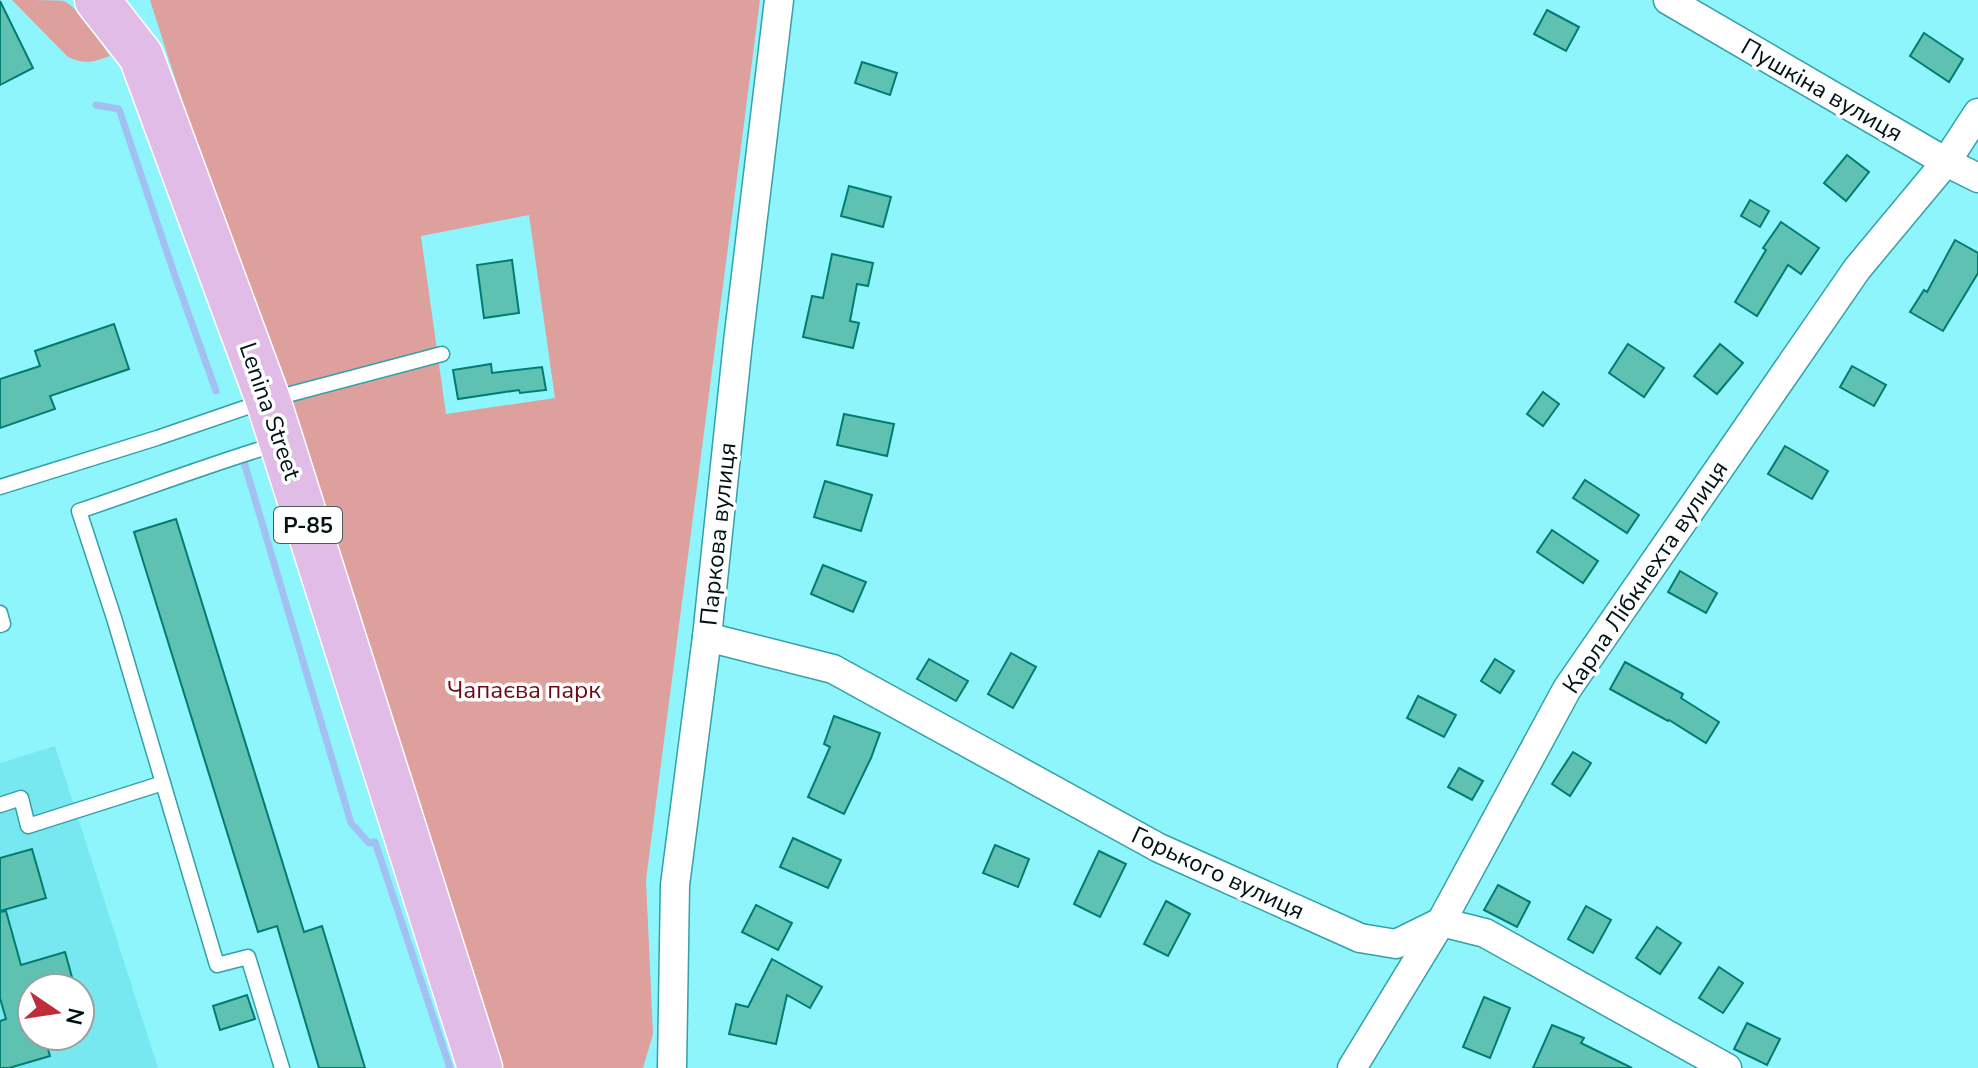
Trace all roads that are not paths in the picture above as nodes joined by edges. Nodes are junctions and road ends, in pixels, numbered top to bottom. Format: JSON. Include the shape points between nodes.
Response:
{"nodes":[{"id":1,"x":97,"y":0,"type":"edge"},
{"id":2,"x":779,"y":0,"type":"edge"},
{"id":3,"x":1668,"y":0,"type":"edge"},
{"id":4,"x":1978,"y":113,"type":"edge"},
{"id":5,"x":1946,"y":162,"type":"junction"},
{"id":6,"x":1978,"y":178,"type":"edge"},
{"id":7,"x":442,"y":354,"type":"dead end"},
{"id":8,"x":268,"y":400,"type":"junction"},
{"id":9,"x":282,"y":442,"type":"junction"},
{"id":10,"x":0,"y":487,"type":"edge"},
{"id":11,"x":0,"y":613,"type":"edge"},
{"id":12,"x":0,"y":625,"type":"edge"},
{"id":13,"x":707,"y":637,"type":"junction"},
{"id":14,"x":163,"y":783,"type":"junction"},
{"id":15,"x":0,"y":805,"type":"edge"},
{"id":16,"x":1441,"y":922,"type":"junction"},
{"id":17,"x":282,"y":1068,"type":"edge"},
{"id":18,"x":480,"y":1068,"type":"edge"},
{"id":19,"x":672,"y":1068,"type":"edge"},
{"id":20,"x":1352,"y":1068,"type":"edge"},
{"id":21,"x":1727,"y":1068,"type":"edge"}],
"edges":[{"from":1,"to":8,"type":"main road","name":"Lenina Street","number":"Р-85","via":[[141,56]]},
{"from":2,"to":13,"type":"street","name":"Паркова вулиця"},
{"from":3,"to":5,"type":"street","name":"Пушкіна вулиця"},
{"from":4,"to":5,"type":"street","name":"Карла Лібкнехта вулиця"},
{"from":5,"to":6,"type":"street","name":"Пушкіна вулиця"},
{"from":5,"to":16,"type":"street","name":"Карла Лібкнехта вулиця","via":[[1857,269],[1567,689]]},
{"from":7,"to":8,"type":"lane"},
{"from":8,"to":9,"type":"main road","name":"Lenina Street","number":"Р-85"},
{"from":8,"to":10,"type":"lane"},
{"from":9,"to":14,"type":"lane","via":[[79,511]]},
{"from":9,"to":18,"type":"main road","name":"Lenina Street","number":"Р-85"},
{"from":11,"to":12,"type":"lane"},
{"from":13,"to":16,"type":"street","name":"Горького вулиця","via":[[833,669],[1159,848],[1360,938],[1396,944]]},
{"from":13,"to":19,"type":"street","name":"Паркова вулиця","via":[[675,885]]},
{"from":14,"to":15,"type":"lane","via":[[28,826],[21,798]]},
{"from":14,"to":17,"type":"lane","via":[[217,965],[248,957]]},
{"from":16,"to":20,"type":"street","name":"Карла Лібкнехта вулиця"},
{"from":16,"to":21,"type":"street","via":[[1485,933]]}]}
